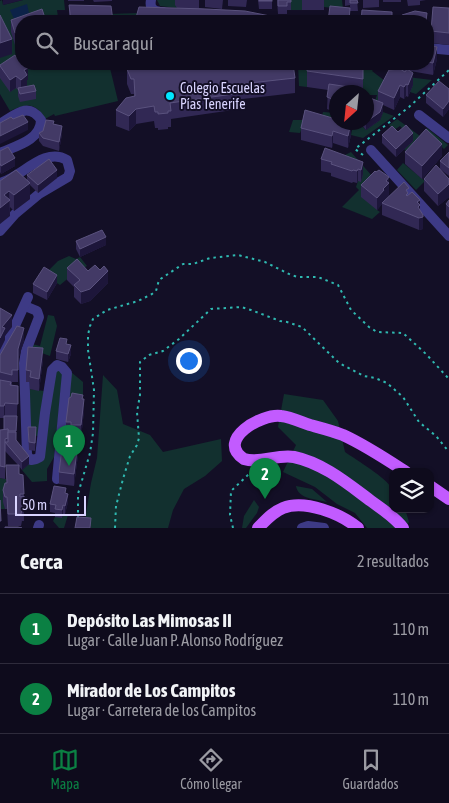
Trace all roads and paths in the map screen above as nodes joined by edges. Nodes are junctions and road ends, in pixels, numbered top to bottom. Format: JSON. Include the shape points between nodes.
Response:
{"nodes":[{"id":1,"x":151,"y":0,"type":"edge"},
{"id":2,"x":175,"y":13,"type":"edge"},
{"id":3,"x":434,"y":49,"type":"edge"},
{"id":4,"x":449,"y":50,"type":"edge"},
{"id":5,"x":449,"y":70,"type":"edge"},
{"id":6,"x":419,"y":115,"type":"dead end"},
{"id":7,"x":0,"y":124,"type":"edge"},
{"id":8,"x":449,"y":138,"type":"edge"},
{"id":9,"x":355,"y":149,"type":"dead end"},
{"id":10,"x":371,"y":150,"type":"dead end"},
{"id":11,"x":0,"y":153,"type":"edge"},
{"id":12,"x":0,"y":183,"type":"edge"},
{"id":13,"x":0,"y":231,"type":"edge"},
{"id":14,"x":449,"y":236,"type":"edge"},
{"id":15,"x":0,"y":359,"type":"edge"},
{"id":16,"x":449,"y":379,"type":"edge"},
{"id":17,"x":449,"y":452,"type":"edge"},
{"id":18,"x":254,"y":460,"type":"junction"},
{"id":19,"x":399,"y":468,"type":"edge"},
{"id":20,"x":57,"y":479,"type":"edge"},
{"id":21,"x":434,"y":489,"type":"edge"},
{"id":22,"x":449,"y":499,"type":"edge"},
{"id":23,"x":78,"y":520,"type":"edge"},
{"id":24,"x":114,"y":528,"type":"edge"},
{"id":25,"x":233,"y":528,"type":"edge"},
{"id":26,"x":258,"y":528,"type":"edge"},
{"id":27,"x":302,"y":528,"type":"edge"},
{"id":28,"x":324,"y":528,"type":"edge"},
{"id":29,"x":358,"y":528,"type":"edge"},
{"id":30,"x":403,"y":528,"type":"edge"}],
"edges":[{"from":1,"to":2,"type":"street","via":[[152,9]]},
{"from":3,"to":4,"type":"street"},
{"from":5,"to":9,"type":"path","via":[[409,107]]},
{"from":6,"to":8,"type":"street"},
{"from":7,"to":11,"type":"street","via":[[24,110],[36,112],[41,120],[40,131],[34,137]]},
{"from":10,"to":14,"type":"street"},
{"from":12,"to":13,"type":"street","via":[[36,162],[54,156],[67,160],[70,171],[68,177],[39,194]]},
{"from":15,"to":20,"type":"street","via":[[27,301],[39,316],[24,364],[27,455],[31,460],[40,457],[52,370],[57,365],[66,373]]},
{"from":16,"to":23,"type":"path","via":[[403,333],[377,332],[369,327],[351,310],[338,285],[318,277],[291,275],[265,262],[238,255],[183,264],[160,280],[152,294],[107,310],[93,319],[90,326],[88,350],[94,390],[93,433],[78,494]]},
{"from":17,"to":24,"type":"path","via":[[419,422],[399,393],[382,380],[364,376],[339,363],[302,327],[241,307],[211,309],[173,344],[142,359],[138,365],[139,438],[123,478]]},
{"from":18,"to":19,"type":"main road","via":[[244,459],[238,454],[235,446],[240,433],[265,417],[283,416],[344,436]]},
{"from":18,"to":25,"type":"path","via":[[254,468],[231,491]]},
{"from":18,"to":30,"type":"main road","via":[[286,456],[311,463],[346,482]]},
{"from":21,"to":22,"type":"main road"},
{"from":26,"to":29,"type":"main road","via":[[273,514],[298,506],[332,513]]},
{"from":27,"to":28,"type":"street"}]}
